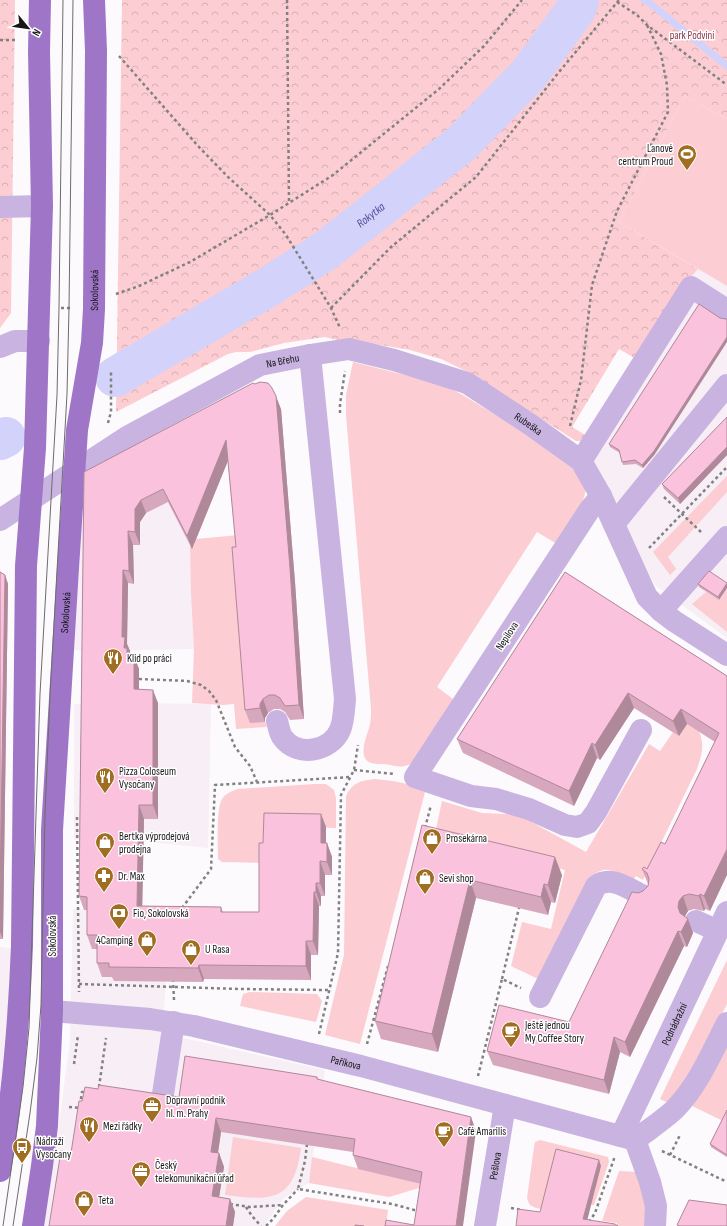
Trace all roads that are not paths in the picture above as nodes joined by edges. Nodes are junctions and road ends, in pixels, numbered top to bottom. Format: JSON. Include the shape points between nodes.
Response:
{"nodes":[{"id":1,"x":40,"y":0,"type":"edge"},
{"id":2,"x":94,"y":0,"type":"edge"},
{"id":3,"x":42,"y":206,"type":"junction"},
{"id":4,"x":0,"y":207,"type":"edge"},
{"id":5,"x":727,"y":310,"type":"edge"},
{"id":6,"x":39,"y":341,"type":"junction"},
{"id":7,"x":0,"y":347,"type":"edge"},
{"id":8,"x":310,"y":356,"type":"junction"},
{"id":9,"x":727,"y":385,"type":"edge"},
{"id":10,"x":581,"y":461,"type":"junction"},
{"id":11,"x":75,"y":471,"type":"junction"},
{"id":12,"x":601,"y":496,"type":"junction"},
{"id":13,"x":31,"y":500,"type":"junction"},
{"id":14,"x":0,"y":520,"type":"edge"},
{"id":15,"x":614,"y":524,"type":"junction"},
{"id":16,"x":727,"y":537,"type":"edge"},
{"id":17,"x":661,"y":611,"type":"junction"},
{"id":18,"x":727,"y":655,"type":"edge"},
{"id":19,"x":277,"y":721,"type":"edge"},
{"id":20,"x":641,"y":730,"type":"dead end"},
{"id":21,"x":642,"y":895,"type":"edge"},
{"id":22,"x":727,"y":912,"type":"edge"},
{"id":23,"x":696,"y":921,"type":"edge"},
{"id":24,"x":718,"y":931,"type":"junction"},
{"id":25,"x":540,"y":997,"type":"road end"},
{"id":26,"x":52,"y":1011,"type":"junction"},
{"id":27,"x":174,"y":1022,"type":"junction"},
{"id":28,"x":727,"y":1023,"type":"edge"},
{"id":29,"x":163,"y":1094,"type":"edge"},
{"id":30,"x":505,"y":1105,"type":"junction"},
{"id":31,"x":624,"y":1143,"type":"junction"},
{"id":32,"x":0,"y":1171,"type":"edge"},
{"id":33,"x":33,"y":1226,"type":"edge"},
{"id":34,"x":485,"y":1226,"type":"edge"},
{"id":35,"x":656,"y":1226,"type":"edge"}],
"edges":[{"from":1,"to":3,"type":"main road"},
{"from":2,"to":11,"type":"main road","name":"Sokolovská","via":[[94,309],[92,343],[79,412]]},
{"from":3,"to":4,"type":"street"},
{"from":3,"to":6,"type":"main road"},
{"from":5,"to":10,"type":"street","via":[[691,287]]},
{"from":6,"to":7,"type":"street","via":[[15,341]]},
{"from":6,"to":13,"type":"main road"},
{"from":8,"to":10,"type":"street","name":"Rubeška","via":[[349,349],[467,383]]},
{"from":8,"to":11,"type":"street","name":"Na Břehu","via":[[260,365],[127,437]]},
{"from":8,"to":19,"type":"street","name":"Na Břehu","via":[[345,699],[341,729],[333,740],[316,750],[305,750],[290,745],[279,731]]},
{"from":9,"to":15,"type":"street"},
{"from":10,"to":12,"type":"street","name":"Rubeška"},
{"from":11,"to":13,"type":"street","name":"Na Břehu"},
{"from":11,"to":26,"type":"main road","name":"Sokolovská","via":[[52,830]]},
{"from":12,"to":15,"type":"street","name":"Rubeška"},
{"from":12,"to":20,"type":"street","name":"Nepilova","via":[[415,777],[471,796],[496,799],[529,809],[565,825],[577,827],[588,823],[596,812]]},
{"from":13,"to":14,"type":"street","name":"Na Břehu"},
{"from":13,"to":32,"type":"main road","via":[[26,566],[20,1009],[14,1074]]},
{"from":15,"to":17,"type":"street","name":"Rubeška","via":[[647,597]]},
{"from":16,"to":17,"type":"street"},
{"from":17,"to":18,"type":"street","name":"Rubeška"},
{"from":21,"to":25,"type":"street","via":[[609,881],[596,886]]},
{"from":22,"to":24,"type":"street","name":"Podnádražní"},
{"from":23,"to":24,"type":"street"},
{"from":24,"to":31,"type":"street","name":"Podnádražní"},
{"from":26,"to":27,"type":"street","name":"Paříkova"},
{"from":26,"to":33,"type":"main road","name":"Sokolovská","via":[[45,1145]]},
{"from":27,"to":29,"type":"street"},
{"from":27,"to":30,"type":"street","name":"Paříkova","via":[[314,1054]]},
{"from":28,"to":31,"type":"street","via":[[689,1093],[662,1121]]},
{"from":30,"to":31,"type":"street","name":"Paříkova"},
{"from":30,"to":34,"type":"street","name":"Pešlova"},
{"from":31,"to":35,"type":"street","via":[[650,1182],[656,1206]]}]}
